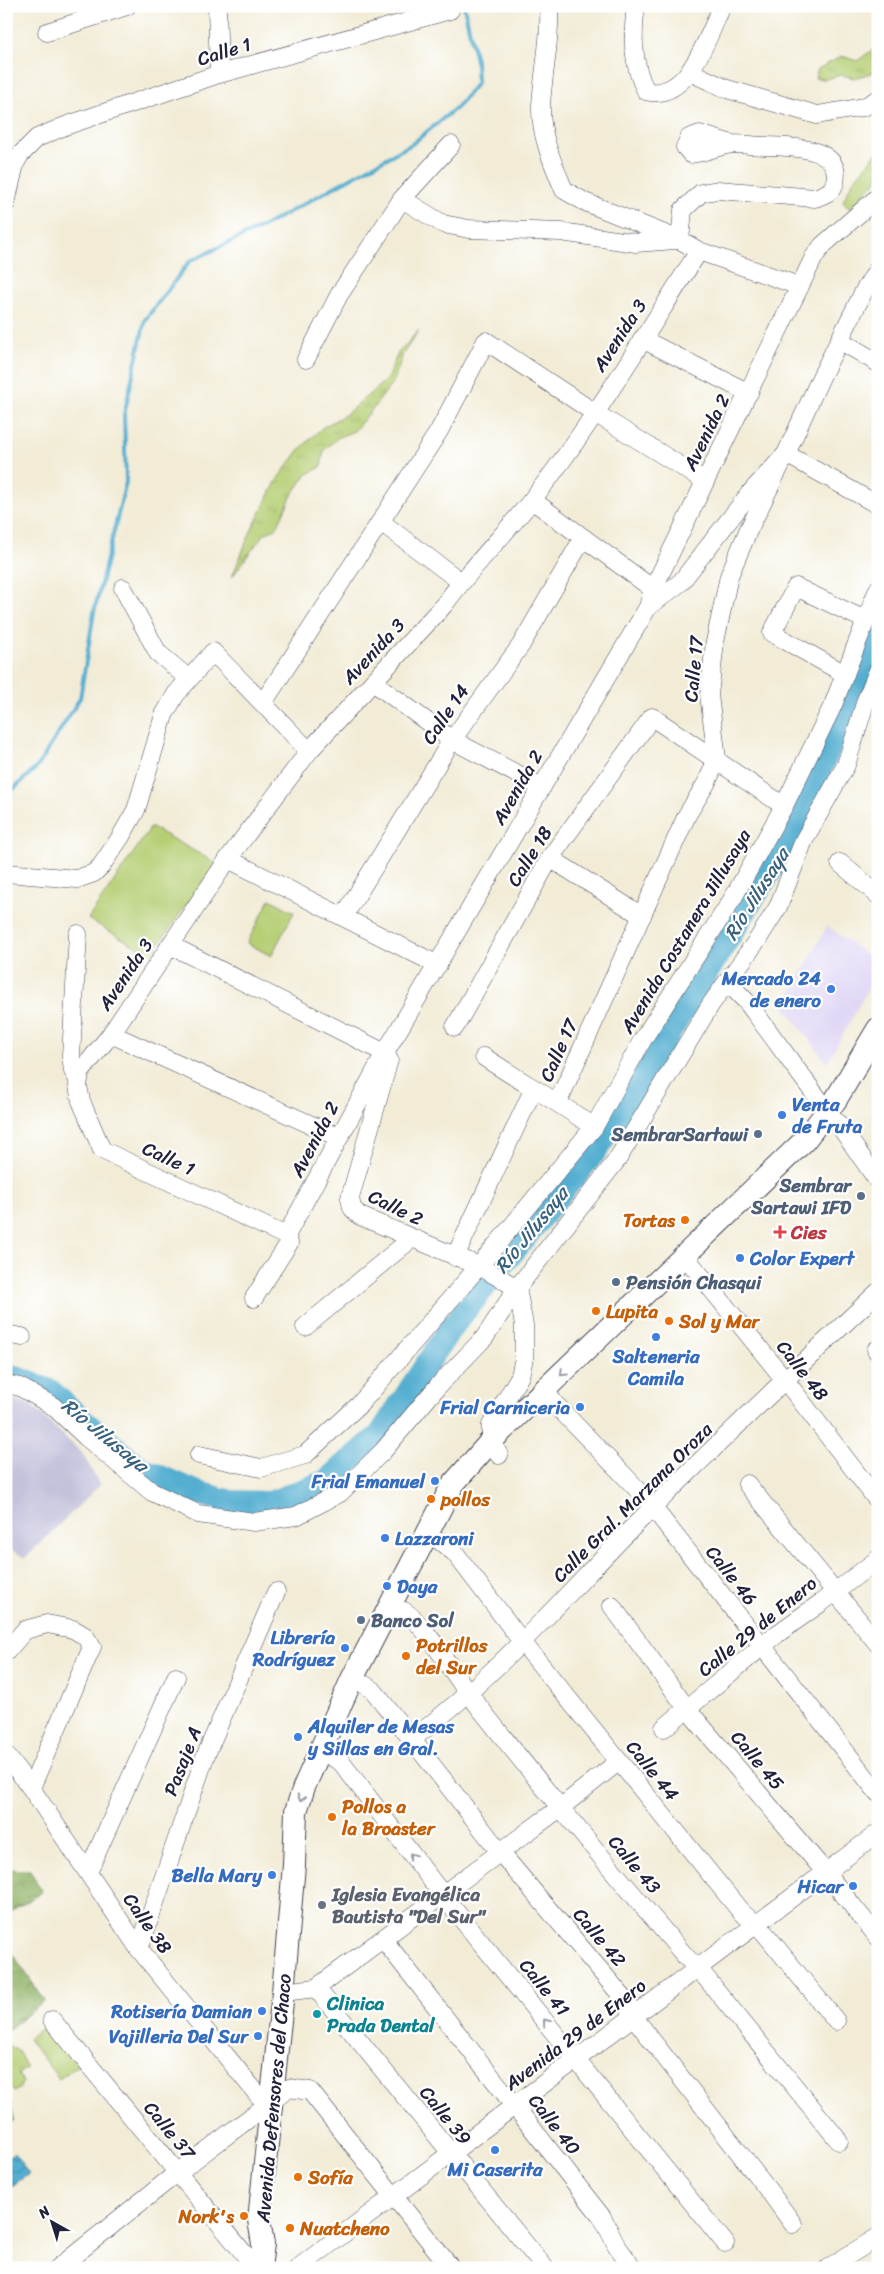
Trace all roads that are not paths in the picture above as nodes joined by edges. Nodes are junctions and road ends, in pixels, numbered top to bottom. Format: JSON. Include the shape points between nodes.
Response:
{"nodes":[{"id":1,"x":127,"y":6,"type":"edge"},
{"id":2,"x":217,"y":6,"type":"edge"},
{"id":3,"x":549,"y":6,"type":"edge"},
{"id":4,"x":636,"y":6,"type":"edge"},
{"id":5,"x":722,"y":6,"type":"edge"},
{"id":6,"x":450,"y":10,"type":"dead end"},
{"id":7,"x":47,"y":32,"type":"dead end"},
{"id":8,"x":690,"y":72,"type":"junction"},
{"id":9,"x":219,"y":74,"type":"junction"},
{"id":10,"x":878,"y":99,"type":"edge"},
{"id":11,"x":732,"y":144,"type":"dead end"},
{"id":12,"x":451,"y":145,"type":"dead end"},
{"id":13,"x":878,"y":197,"type":"edge"},
{"id":14,"x":402,"y":199,"type":"junction"},
{"id":15,"x":6,"y":203,"type":"edge"},
{"id":16,"x":680,"y":240,"type":"junction"},
{"id":17,"x":699,"y":251,"type":"junction"},
{"id":18,"x":878,"y":268,"type":"edge"},
{"id":19,"x":798,"y":286,"type":"junction"},
{"id":20,"x":642,"y":339,"type":"junction"},
{"id":21,"x":841,"y":341,"type":"junction"},
{"id":22,"x":306,"y":359,"type":"dead end"},
{"id":23,"x":878,"y":363,"type":"edge"},
{"id":24,"x":749,"y":393,"type":"junction"},
{"id":25,"x":595,"y":413,"type":"junction"},
{"id":26,"x":786,"y":454,"type":"junction"},
{"id":27,"x":705,"y":481,"type":"junction"},
{"id":28,"x":532,"y":500,"type":"junction"},
{"id":29,"x":878,"y":505,"type":"edge"},
{"id":30,"x":381,"y":522,"type":"junction"},
{"id":31,"x":583,"y":538,"type":"junction"},
{"id":32,"x":461,"y":582,"type":"junction"},
{"id":33,"x":123,"y":588,"type":"dead end"},
{"id":34,"x":653,"y":589,"type":"junction"},
{"id":35,"x":878,"y":589,"type":"edge"},
{"id":36,"x":648,"y":607,"type":"junction"},
{"id":37,"x":865,"y":620,"type":"junction"},
{"id":38,"x":878,"y":671,"type":"edge"},
{"id":39,"x":844,"y":674,"type":"junction"},
{"id":40,"x":189,"y":679,"type":"junction"},
{"id":41,"x":373,"y":682,"type":"junction"},
{"id":42,"x":263,"y":703,"type":"junction"},
{"id":43,"x":452,"y":740,"type":"junction"},
{"id":44,"x":309,"y":751,"type":"junction"},
{"id":45,"x":717,"y":759,"type":"junction"},
{"id":46,"x":542,"y":786,"type":"junction"},
{"id":47,"x":784,"y":806,"type":"junction"},
{"id":48,"x":550,"y":858,"type":"junction"},
{"id":49,"x":228,"y":859,"type":"junction"},
{"id":50,"x":840,"y":863,"type":"dead end"},
{"id":51,"x":6,"y":873,"type":"edge"},
{"id":52,"x":878,"y":895,"type":"edge"},
{"id":53,"x":344,"y":916,"type":"junction"},
{"id":54,"x":642,"y":916,"type":"junction"},
{"id":55,"x":78,"y":934,"type":"dead end"},
{"id":56,"x":170,"y":944,"type":"junction"},
{"id":57,"x":438,"y":965,"type":"junction"},
{"id":58,"x":727,"y":982,"type":"junction"},
{"id":59,"x":455,"y":1027,"type":"dead end"},
{"id":60,"x":111,"y":1034,"type":"junction"},
{"id":61,"x":875,"y":1044,"type":"edge"},
{"id":62,"x":385,"y":1053,"type":"junction"},
{"id":63,"x":484,"y":1057,"type":"dead end"},
{"id":64,"x":78,"y":1080,"type":"junction"},
{"id":65,"x":533,"y":1090,"type":"junction"},
{"id":66,"x":558,"y":1102,"type":"junction"},
{"id":67,"x":832,"y":1117,"type":"junction"},
{"id":68,"x":594,"y":1127,"type":"junction"},
{"id":69,"x":338,"y":1137,"type":"junction"},
{"id":70,"x":878,"y":1181,"type":"edge"},
{"id":71,"x":286,"y":1236,"type":"junction"},
{"id":72,"x":411,"y":1239,"type":"junction"},
{"id":73,"x":455,"y":1256,"type":"junction"},
{"id":74,"x":689,"y":1260,"type":"junction"},
{"id":75,"x":490,"y":1272,"type":"junction"},
{"id":76,"x":517,"y":1288,"type":"junction"},
{"id":77,"x":878,"y":1292,"type":"edge"},
{"id":78,"x":254,"y":1298,"type":"dead end"},
{"id":79,"x":305,"y":1327,"type":"dead end"},
{"id":80,"x":785,"y":1380,"type":"junction"},
{"id":81,"x":6,"y":1384,"type":"edge"},
{"id":82,"x":549,"y":1396,"type":"junction"},
{"id":83,"x":495,"y":1448,"type":"junction"},
{"id":84,"x":199,"y":1455,"type":"dead end"},
{"id":85,"x":747,"y":1484,"type":"dead end"},
{"id":86,"x":878,"y":1502,"type":"edge"},
{"id":87,"x":653,"y":1509,"type":"junction"},
{"id":88,"x":435,"y":1539,"type":"junction"},
{"id":89,"x":878,"y":1559,"type":"edge"},
{"id":90,"x":276,"y":1592,"type":"dead end"},
{"id":91,"x":835,"y":1592,"type":"junction"},
{"id":92,"x":612,"y":1606,"type":"dead end"},
{"id":93,"x":398,"y":1608,"type":"junction"},
{"id":94,"x":523,"y":1643,"type":"junction"},
{"id":95,"x":878,"y":1644,"type":"edge"},
{"id":96,"x":761,"y":1646,"type":"junction"},
{"id":97,"x":6,"y":1652,"type":"edge"},
{"id":98,"x":176,"y":1677,"type":"dead end"},
{"id":99,"x":358,"y":1682,"type":"junction"},
{"id":100,"x":469,"y":1694,"type":"junction"},
{"id":101,"x":688,"y":1710,"type":"junction"},
{"id":102,"x":664,"y":1728,"type":"dead end"},
{"id":103,"x":412,"y":1739,"type":"junction"},
{"id":104,"x":6,"y":1755,"type":"edge"},
{"id":105,"x":326,"y":1756,"type":"junction"},
{"id":106,"x":618,"y":1762,"type":"junction"},
{"id":107,"x":30,"y":1788,"type":"junction"},
{"id":108,"x":878,"y":1793,"type":"edge"},
{"id":109,"x":560,"y":1808,"type":"junction"},
{"id":110,"x":878,"y":1833,"type":"edge"},
{"id":111,"x":500,"y":1852,"type":"junction"},
{"id":112,"x":88,"y":1872,"type":"junction"},
{"id":113,"x":826,"y":1873,"type":"junction"},
{"id":114,"x":442,"y":1894,"type":"junction"},
{"id":115,"x":758,"y":1924,"type":"junction"},
{"id":116,"x":878,"y":1938,"type":"edge"},
{"id":117,"x":383,"y":1939,"type":"junction"},
{"id":118,"x":139,"y":1949,"type":"junction"},
{"id":119,"x":698,"y":1968,"type":"junction"},
{"id":120,"x":299,"y":1991,"type":"junction"},
{"id":121,"x":633,"y":2016,"type":"junction"},
{"id":122,"x":52,"y":2020,"type":"dead end"},
{"id":123,"x":836,"y":2021,"type":"dead end"},
{"id":124,"x":577,"y":2059,"type":"junction"},
{"id":125,"x":281,"y":2094,"type":"junction"},
{"id":126,"x":514,"y":2107,"type":"junction"},
{"id":127,"x":839,"y":2141,"type":"dead end"},
{"id":128,"x":451,"y":2154,"type":"junction"},
{"id":129,"x":178,"y":2173,"type":"junction"},
{"id":130,"x":394,"y":2196,"type":"junction"},
{"id":131,"x":793,"y":2224,"type":"dead end"},
{"id":132,"x":878,"y":2237,"type":"edge"},
{"id":133,"x":725,"y":2243,"type":"dead end"},
{"id":134,"x":58,"y":2268,"type":"edge"},
{"id":135,"x":256,"y":2268,"type":"edge"},
{"id":136,"x":260,"y":2268,"type":"edge"},
{"id":137,"x":298,"y":2268,"type":"edge"},
{"id":138,"x":451,"y":2268,"type":"edge"},
{"id":139,"x":545,"y":2268,"type":"edge"},
{"id":140,"x":634,"y":2268,"type":"edge"},
{"id":141,"x":828,"y":2268,"type":"edge"}],
"edges":[{"from":1,"to":7,"type":"street"},
{"from":2,"to":9,"type":"street"},
{"from":3,"to":16,"type":"street","via":[[550,32],[541,107],[545,139],[564,190],[585,202]]},
{"from":4,"to":8,"type":"street","via":[[635,58],[639,78],[646,91],[657,94],[668,91]]},
{"from":5,"to":8,"type":"street"},
{"from":6,"to":9,"type":"street","name":"Calle 1"},
{"from":8,"to":10,"type":"street","via":[[728,89],[817,115],[864,107]]},
{"from":9,"to":15,"type":"street","name":"Calle 1","via":[[37,138],[15,164]]},
{"from":11,"to":16,"type":"street","via":[[811,149],[834,165],[834,188],[815,198],[718,190],[701,193],[683,210]]},
{"from":12,"to":14,"type":"street"},
{"from":13,"to":19,"type":"street","name":"Avenida 2","via":[[823,245]]},
{"from":14,"to":16,"type":"street","via":[[443,224],[469,229],[561,232],[636,243]]},
{"from":14,"to":22,"type":"street","via":[[339,294]]},
{"from":16,"to":17,"type":"street"},
{"from":17,"to":19,"type":"street"},
{"from":17,"to":20,"type":"street","name":"Avenida 3"},
{"from":18,"to":21,"type":"street","name":"Calle 17"},
{"from":19,"to":24,"type":"street","name":"Avenida 2"},
{"from":20,"to":24,"type":"street"},
{"from":20,"to":25,"type":"street","name":"Avenida 3"},
{"from":21,"to":23,"type":"street"},
{"from":21,"to":26,"type":"street","name":"Calle 17"},
{"from":24,"to":27,"type":"street","name":"Avenida 2"},
{"from":25,"to":27,"type":"street"},
{"from":25,"to":28,"type":"street","name":"Avenida 3"},
{"from":25,"to":30,"type":"street","via":[[486,341],[439,431]]},
{"from":26,"to":29,"type":"street"},
{"from":26,"to":36,"type":"street","via":[[750,493],[681,582]]},
{"from":26,"to":45,"type":"street","name":"Calle 17","via":[[748,531],[727,585],[714,642],[708,695]]},
{"from":27,"to":34,"type":"street","name":"Avenida 2"},
{"from":28,"to":31,"type":"street"},
{"from":28,"to":32,"type":"street","name":"Avenida 3"},
{"from":30,"to":32,"type":"street"},
{"from":30,"to":42,"type":"street"},
{"from":31,"to":34,"type":"street"},
{"from":31,"to":43,"type":"street","name":"Calle 14","via":[[521,645]]},
{"from":32,"to":41,"type":"street","name":"Avenida 3"},
{"from":33,"to":40,"type":"street","via":[[158,653]]},
{"from":34,"to":36,"type":"street","name":"Avenida 2"},
{"from":35,"to":37,"type":"street","name":"Avenida Costanera Jillusaya"},
{"from":36,"to":46,"type":"street","name":"Avenida 2"},
{"from":37,"to":39,"type":"street","name":"Avenida Costanera Jillusaya"},
{"from":37,"to":39,"type":"street","via":[[796,586],[772,633]]},
{"from":38,"to":58,"type":"street","via":[[846,765],[804,840],[778,906]]},
{"from":39,"to":47,"type":"street","name":"Avenida Costanera Jillusaya","via":[[833,705]]},
{"from":40,"to":42,"type":"street","via":[[213,652]]},
{"from":40,"to":51,"type":"street","via":[[164,715],[136,810],[94,873],[77,879]]},
{"from":41,"to":43,"type":"street"},
{"from":41,"to":44,"type":"street","name":"Avenida 3"},
{"from":42,"to":44,"type":"street"},
{"from":43,"to":46,"type":"street"},
{"from":43,"to":53,"type":"street","name":"Calle 14"},
{"from":44,"to":49,"type":"street","name":"Avenida 3"},
{"from":45,"to":47,"type":"street"},
{"from":45,"to":48,"type":"street","name":"Calle 18","via":[[652,717]]},
{"from":45,"to":54,"type":"street","name":"Calle 17","via":[[687,815]]},
{"from":46,"to":57,"type":"street","name":"Avenida 2"},
{"from":47,"to":68,"type":"street","name":"Avenida Costanera Jillusaya","via":[[733,898],[643,1039]]},
{"from":48,"to":54,"type":"street"},
{"from":48,"to":59,"type":"street","name":"Calle 18"},
{"from":49,"to":53,"type":"street"},
{"from":49,"to":56,"type":"street","name":"Avenida 3"},
{"from":50,"to":52,"type":"street"},
{"from":53,"to":57,"type":"street"},
{"from":54,"to":66,"type":"street","name":"Calle 17"},
{"from":55,"to":64,"type":"street","name":"Calle 1","via":[[71,1056],[72,1071]]},
{"from":56,"to":60,"type":"street","name":"Avenida 3"},
{"from":56,"to":62,"type":"street"},
{"from":57,"to":62,"type":"street","name":"Avenida 2"},
{"from":58,"to":67,"type":"street","via":[[753,1009]]},
{"from":58,"to":76,"type":"street","via":[[617,1160]]},
{"from":60,"to":64,"type":"street","name":"Avenida 3"},
{"from":60,"to":69,"type":"street"},
{"from":61,"to":67,"type":"main road","name":"Avenida Defensores del Chaco"},
{"from":62,"to":69,"type":"street","name":"Avenida 2"},
{"from":62,"to":72,"type":"street","name":"Calle 2","via":[[389,1060],[387,1073],[350,1198],[352,1208],[360,1216]]},
{"from":63,"to":65,"type":"street"},
{"from":64,"to":71,"type":"street","name":"Calle 1","via":[[81,1101],[102,1150]]},
{"from":65,"to":66,"type":"street"},
{"from":65,"to":73,"type":"street"},
{"from":66,"to":68,"type":"street"},
{"from":67,"to":70,"type":"street"},
{"from":67,"to":74,"type":"main road","name":"Avenida Defensores del Chaco","via":[[804,1141],[761,1190]]},
{"from":68,"to":75,"type":"street","name":"Avenida Costanera Jillusaya"},
{"from":69,"to":71,"type":"street","name":"Avenida 2"},
{"from":71,"to":78,"type":"street","name":"Avenida 2","via":[[289,1243]]},
{"from":72,"to":73,"type":"street","name":"Calle 2"},
{"from":72,"to":79,"type":"street"},
{"from":73,"to":75,"type":"street","name":"Calle 2"},
{"from":74,"to":80,"type":"street","name":"Calle 48"},
{"from":74,"to":82,"type":"main road","name":"Avenida Defensores del Chaco"},
{"from":75,"to":76,"type":"street","name":"Calle 2"},
{"from":75,"to":84,"type":"street","name":"Avenida Costanera Jillusaya","via":[[305,1455],[261,1468]]},
{"from":76,"to":81,"type":"street","via":[[484,1337],[383,1451],[340,1493],[296,1516],[254,1522],[198,1514],[152,1492],[53,1406],[20,1387]]},
{"from":76,"to":83,"type":"street","via":[[524,1325],[524,1358],[520,1376],[491,1425]]},
{"from":77,"to":80,"type":"street","name":"Calle Gral. Marzana Oroza"},
{"from":80,"to":86,"type":"street","name":"Calle 48"},
{"from":80,"to":87,"type":"street","name":"Calle Gral. Marzana Oroza"},
{"from":82,"to":83,"type":"main road","name":"Avenida Defensores del Chaco"},
{"from":82,"to":87,"type":"street","name":"Calle 46"},
{"from":83,"to":88,"type":"main road","name":"Avenida Defensores del Chaco","via":[[453,1484]]},
{"from":85,"to":91,"type":"street"},
{"from":87,"to":94,"type":"street","name":"Calle Gral. Marzana Oroza"},
{"from":87,"to":96,"type":"street","name":"Calle 46"},
{"from":88,"to":93,"type":"main road","name":"Avenida Defensores del Chaco"},
{"from":88,"to":94,"type":"street","name":"Calle 44","via":[[455,1553]]},
{"from":89,"to":91,"type":"street","name":"Calle 29 de Enero"},
{"from":90,"to":118,"type":"street","name":"Pasaje A","via":[[205,1757]]},
{"from":91,"to":95,"type":"street"},
{"from":91,"to":96,"type":"street","name":"Calle 29 de Enero"},
{"from":92,"to":101,"type":"street","name":"Calle 45"},
{"from":93,"to":99,"type":"main road","name":"Avenida Defensores del Chaco"},
{"from":93,"to":100,"type":"street","name":"Calle 43","via":[[417,1623]]},
{"from":94,"to":100,"type":"street","name":"Calle Gral. Marzana Oroza"},
{"from":94,"to":106,"type":"street","name":"Calle 44"},
{"from":96,"to":101,"type":"street","name":"Calle 29 de Enero"},
{"from":96,"to":108,"type":"street","name":"Calle 46"},
{"from":97,"to":107,"type":"street","via":[[25,1630],[47,1624],[73,1629],[85,1636],[92,1647]]},
{"from":98,"to":112,"type":"street"},
{"from":99,"to":103,"type":"street","name":"Calle 42","via":[[373,1690]]},
{"from":99,"to":105,"type":"main road","name":"Avenida Defensores del Chaco"},
{"from":100,"to":103,"type":"street","name":"Calle Gral. Marzana Oroza"},
{"from":100,"to":109,"type":"street","name":"Calle 43"},
{"from":101,"to":102,"type":"street","name":"Calle 29 de Enero"},
{"from":101,"to":113,"type":"street","name":"Calle 45"},
{"from":103,"to":111,"type":"street","name":"Calle 42"},
{"from":104,"to":107,"type":"street","name":"Calle 38"},
{"from":114,"to":105,"type":"street","name":"Calle 41","one_way":true,"via":[[341,1762]]},
{"from":105,"to":120,"type":"main road","name":"Avenida Defensores del Chaco","via":[[309,1829]]},
{"from":106,"to":109,"type":"street"},
{"from":106,"to":115,"type":"street","name":"Calle 44","via":[[742,1913]]},
{"from":107,"to":112,"type":"street","name":"Calle 38"},
{"from":109,"to":111,"type":"street"},
{"from":109,"to":119,"type":"street","name":"Calle 43"},
{"from":110,"to":113,"type":"street","name":"Avenida 29 de Enero"},
{"from":111,"to":114,"type":"street"},
{"from":111,"to":121,"type":"street","name":"Calle 42","via":[[626,2001]]},
{"from":112,"to":118,"type":"street","name":"Calle 38"},
{"from":113,"to":115,"type":"street","name":"Avenida 29 de Enero"},
{"from":113,"to":116,"type":"street","name":"Calle 45"},
{"from":114,"to":117,"type":"street"},
{"from":124,"to":114,"type":"street","name":"Calle 41","one_way":true},
{"from":115,"to":119,"type":"street","name":"Avenida 29 de Enero"},
{"from":115,"to":123,"type":"street","name":"Calle 44"},
{"from":117,"to":120,"type":"street"},
{"from":117,"to":126,"type":"street","name":"Calle 40"},
{"from":118,"to":125,"type":"street","name":"Calle 38","via":[[258,2096]]},
{"from":119,"to":121,"type":"street","name":"Avenida 29 de Enero"},
{"from":119,"to":127,"type":"street","name":"Calle 43"},
{"from":120,"to":125,"type":"main road","name":"Avenida Defensores del Chaco"},
{"from":120,"to":128,"type":"street","name":"Calle 39"},
{"from":121,"to":124,"type":"street","name":"Avenida 29 de Enero"},
{"from":121,"to":131,"type":"street","name":"Calle 42"},
{"from":122,"to":129,"type":"street","name":"Calle 37"},
{"from":124,"to":126,"type":"street","name":"Avenida 29 de Enero"},
{"from":124,"to":133,"type":"street","name":"Calle 41"},
{"from":125,"to":129,"type":"street"},
{"from":125,"to":130,"type":"street","name":"Calle 38","via":[[310,2092]]},
{"from":125,"to":136,"type":"main road","name":"Avenida Defensores del Chaco","via":[[274,2220],[263,2244]]},
{"from":126,"to":128,"type":"street","name":"Avenida 29 de Enero"},
{"from":126,"to":140,"type":"street","name":"Calle 40","via":[[602,2217],[617,2246]]},
{"from":128,"to":130,"type":"street","name":"Avenida 29 de Enero"},
{"from":128,"to":139,"type":"street","name":"Calle 39"},
{"from":129,"to":134,"type":"street"},
{"from":129,"to":135,"type":"street","name":"Calle 37"},
{"from":130,"to":137,"type":"street","name":"Avenida 29 de Enero"},
{"from":130,"to":138,"type":"street","name":"Calle 38"},
{"from":132,"to":141,"type":"street"}]}
